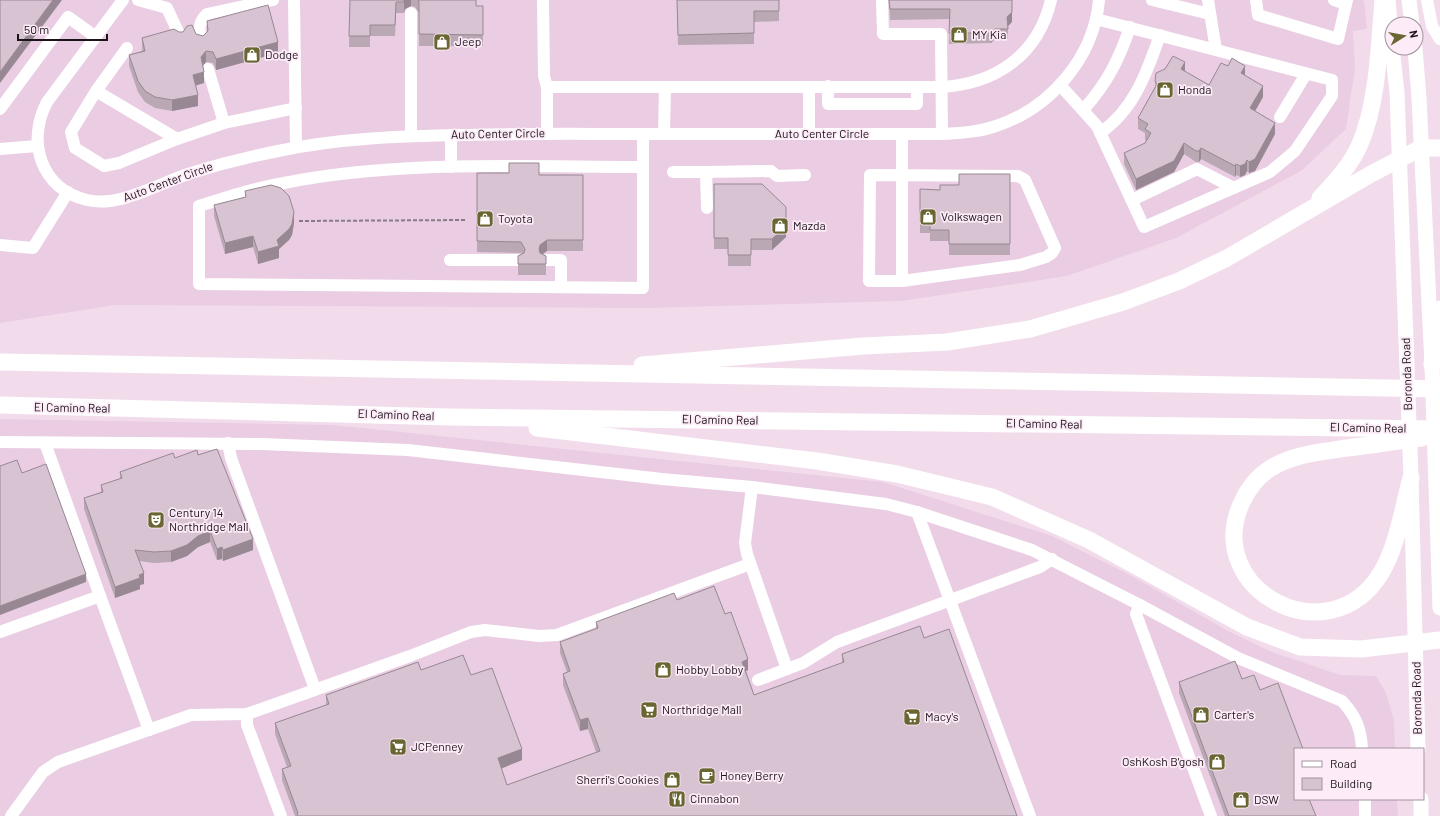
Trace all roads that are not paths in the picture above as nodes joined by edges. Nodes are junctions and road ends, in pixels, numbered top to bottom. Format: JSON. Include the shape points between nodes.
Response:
{"nodes":[{"id":1,"x":123,"y":0,"type":"edge"},
{"id":2,"x":138,"y":0,"type":"edge"},
{"id":3,"x":273,"y":0,"type":"edge"},
{"id":4,"x":294,"y":0,"type":"edge"},
{"id":5,"x":543,"y":0,"type":"edge"},
{"id":6,"x":882,"y":0,"type":"edge"},
{"id":7,"x":1051,"y":0,"type":"edge"},
{"id":8,"x":1099,"y":0,"type":"edge"},
{"id":9,"x":1152,"y":0,"type":"edge"},
{"id":10,"x":1208,"y":0,"type":"edge"},
{"id":11,"x":1256,"y":0,"type":"edge"},
{"id":12,"x":1383,"y":0,"type":"edge"},
{"id":13,"x":1388,"y":0,"type":"edge"},
{"id":14,"x":1409,"y":0,"type":"edge"},
{"id":15,"x":1427,"y":0,"type":"edge"},
{"id":16,"x":1342,"y":1,"type":"edge"},
{"id":17,"x":411,"y":13,"type":"dead end"},
{"id":18,"x":1210,"y":14,"type":"junction"},
{"id":19,"x":1389,"y":16,"type":"edge"},
{"id":20,"x":1411,"y":16,"type":"edge"},
{"id":21,"x":1096,"y":18,"type":"junction"},
{"id":22,"x":1130,"y":27,"type":"junction"},
{"id":23,"x":1160,"y":35,"type":"junction"},
{"id":24,"x":180,"y":36,"type":"edge"},
{"id":25,"x":96,"y":38,"type":"junction"},
{"id":26,"x":1440,"y":39,"type":"edge"},
{"id":27,"x":201,"y":40,"type":"edge"},
{"id":28,"x":127,"y":48,"type":"dead end"},
{"id":29,"x":1216,"y":50,"type":"junction"},
{"id":30,"x":1393,"y":56,"type":"edge"},
{"id":31,"x":1416,"y":56,"type":"edge"},
{"id":32,"x":208,"y":69,"type":"dead end"},
{"id":33,"x":1306,"y":74,"type":"junction"},
{"id":34,"x":1060,"y":85,"type":"junction"},
{"id":35,"x":828,"y":86,"type":"junction"},
{"id":36,"x":547,"y":87,"type":"junction"},
{"id":37,"x":665,"y":87,"type":"junction"},
{"id":38,"x":809,"y":87,"type":"junction"},
{"id":39,"x":917,"y":87,"type":"junction"},
{"id":40,"x":941,"y":87,"type":"junction"},
{"id":41,"x":96,"y":91,"type":"junction"},
{"id":42,"x":296,"y":108,"type":"junction"},
{"id":43,"x":0,"y":109,"type":"edge"},
{"id":44,"x":1084,"y":109,"type":"junction"},
{"id":45,"x":1280,"y":117,"type":"dead end"},
{"id":46,"x":224,"y":123,"type":"junction"},
{"id":47,"x":1100,"y":132,"type":"junction"},
{"id":48,"x":547,"y":133,"type":"junction"},
{"id":49,"x":643,"y":134,"type":"junction"},
{"id":50,"x":664,"y":134,"type":"junction"},
{"id":51,"x":809,"y":134,"type":"junction"},
{"id":52,"x":902,"y":134,"type":"junction"},
{"id":53,"x":942,"y":134,"type":"junction"},
{"id":54,"x":451,"y":135,"type":"junction"},
{"id":55,"x":410,"y":136,"type":"junction"},
{"id":56,"x":177,"y":139,"type":"junction"},
{"id":57,"x":37,"y":146,"type":"junction"},
{"id":58,"x":296,"y":147,"type":"junction"},
{"id":59,"x":1421,"y":148,"type":"junction"},
{"id":60,"x":1440,"y":148,"type":"edge"},
{"id":61,"x":0,"y":149,"type":"edge"},
{"id":62,"x":1400,"y":160,"type":"junction"},
{"id":63,"x":451,"y":167,"type":"junction"},
{"id":64,"x":643,"y":167,"type":"junction"},
{"id":65,"x":673,"y":172,"type":"dead end"},
{"id":66,"x":706,"y":172,"type":"junction"},
{"id":67,"x":805,"y":174,"type":"dead end"},
{"id":68,"x":903,"y":175,"type":"junction"},
{"id":69,"x":1234,"y":188,"type":"junction"},
{"id":70,"x":68,"y":192,"type":"junction"},
{"id":71,"x":1132,"y":200,"type":"junction"},
{"id":72,"x":707,"y":208,"type":"dead end"},
{"id":73,"x":1306,"y":213,"type":"junction"},
{"id":74,"x":0,"y":245,"type":"edge"},
{"id":75,"x":450,"y":260,"type":"dead end"},
{"id":76,"x":518,"y":260,"type":"edge"},
{"id":77,"x":546,"y":260,"type":"edge"},
{"id":78,"x":902,"y":281,"type":"junction"},
{"id":79,"x":561,"y":287,"type":"junction"},
{"id":80,"x":1440,"y":309,"type":"edge"},
{"id":81,"x":0,"y":362,"type":"edge"},
{"id":82,"x":1432,"y":365,"type":"junction"},
{"id":83,"x":550,"y":373,"type":"junction"},
{"id":84,"x":1440,"y":384,"type":"edge"},
{"id":85,"x":1381,"y":388,"type":"junction"},
{"id":86,"x":1440,"y":389,"type":"edge"},
{"id":87,"x":0,"y":405,"type":"edge"},
{"id":88,"x":450,"y":417,"type":"junction"},
{"id":89,"x":1440,"y":429,"type":"edge"},
{"id":90,"x":1440,"y":435,"type":"edge"},
{"id":91,"x":0,"y":442,"type":"edge"},
{"id":92,"x":45,"y":443,"type":"junction"},
{"id":93,"x":228,"y":443,"type":"junction"},
{"id":94,"x":1411,"y":478,"type":"junction"},
{"id":95,"x":752,"y":487,"type":"junction"},
{"id":96,"x":917,"y":512,"type":"junction"},
{"id":97,"x":1052,"y":559,"type":"junction"},
{"id":98,"x":750,"y":564,"type":"junction"},
{"id":99,"x":100,"y":596,"type":"junction"},
{"id":100,"x":950,"y":600,"type":"junction"},
{"id":101,"x":1140,"y":605,"type":"junction"},
{"id":102,"x":1440,"y":608,"type":"edge"},
{"id":103,"x":0,"y":632,"type":"edge"},
{"id":104,"x":1440,"y":640,"type":"edge"},
{"id":105,"x":1416,"y":643,"type":"junction"},
{"id":106,"x":787,"y":669,"type":"junction"},
{"id":107,"x":758,"y":680,"type":"dead end"},
{"id":108,"x":315,"y":689,"type":"junction"},
{"id":109,"x":247,"y":714,"type":"junction"},
{"id":110,"x":149,"y":730,"type":"junction"},
{"id":111,"x":1362,"y":748,"type":"edge"},
{"id":112,"x":1418,"y":748,"type":"edge"},
{"id":113,"x":1365,"y":800,"type":"edge"},
{"id":114,"x":1421,"y":800,"type":"edge"},
{"id":115,"x":11,"y":816,"type":"edge"},
{"id":116,"x":281,"y":816,"type":"edge"},
{"id":117,"x":1030,"y":816,"type":"edge"},
{"id":118,"x":1211,"y":816,"type":"edge"},
{"id":119,"x":1366,"y":816,"type":"edge"},
{"id":120,"x":1421,"y":816,"type":"edge"}],
"edges":[{"from":1,"to":25,"type":"street","name":"Auto Center Circle"},
{"from":2,"to":24,"type":"street","via":[[167,8]]},
{"from":3,"to":27,"type":"street","via":[[207,14],[199,25]]},
{"from":4,"to":42,"type":"street"},
{"from":5,"to":36,"type":"street","via":[[544,76]]},
{"from":6,"to":40,"type":"street","via":[[883,34],[940,34]]},
{"from":7,"to":40,"type":"street","via":[[1049,10],[1024,54],[1002,72],[978,81]]},
{"from":8,"to":21,"type":"street","name":"Auto Center Circle"},
{"from":9,"to":18,"type":"street"},
{"from":10,"to":18,"type":"street"},
{"from":11,"to":16,"type":"street","via":[[1258,15],[1338,39]]},
{"from":12,"to":73,"type":"highway","via":[[1375,80],[1369,116],[1360,144],[1348,166]]},
{"from":13,"to":19,"type":"main road"},
{"from":14,"to":20,"type":"main road"},
{"from":15,"to":26,"type":"street","via":[[1432,26]]},
{"from":17,"to":55,"type":"street"},
{"from":18,"to":29,"type":"street"},
{"from":21,"to":22,"type":"street"},
{"from":21,"to":34,"type":"street","name":"Auto Center Circle","via":[[1083,54]]},
{"from":22,"to":23,"type":"street"},
{"from":22,"to":44,"type":"street","via":[[1109,77]]},
{"from":23,"to":29,"type":"street"},
{"from":23,"to":47,"type":"street","via":[[1142,83],[1133,98],[1120,115]]},
{"from":25,"to":43,"type":"street","via":[[68,17]]},
{"from":25,"to":57,"type":"street","name":"Auto Center Circle","via":[[47,102],[38,123]]},
{"from":28,"to":41,"type":"street"},
{"from":29,"to":33,"type":"street"},
{"from":30,"to":62,"type":"main road","name":"Boronda Road"},
{"from":31,"to":59,"type":"main road","name":"Boronda Road"},
{"from":32,"to":46,"type":"street"},
{"from":33,"to":45,"type":"street"},
{"from":33,"to":69,"type":"street","via":[[1332,80],[1332,96],[1295,152],[1270,172]]},
{"from":34,"to":44,"type":"street"},
{"from":34,"to":53,"type":"street","name":"Auto Center Circle","via":[[1043,101],[1014,119],[979,131]]},
{"from":35,"to":38,"type":"street"},
{"from":35,"to":39,"type":"street"},
{"from":35,"to":39,"type":"street","via":[[828,104],[917,104]]},
{"from":36,"to":37,"type":"street"},
{"from":36,"to":48,"type":"street"},
{"from":37,"to":38,"type":"street"},
{"from":37,"to":50,"type":"street"},
{"from":38,"to":51,"type":"street"},
{"from":39,"to":40,"type":"street"},
{"from":40,"to":53,"type":"street"},
{"from":41,"to":56,"type":"street"},
{"from":41,"to":56,"type":"street","via":[[71,132],[75,148],[104,166],[119,163]]},
{"from":42,"to":46,"type":"street"},
{"from":42,"to":58,"type":"street"},
{"from":44,"to":47,"type":"street"},
{"from":46,"to":56,"type":"street"},
{"from":47,"to":71,"type":"street"},
{"from":48,"to":49,"type":"street","name":"Auto Center Circle"},
{"from":48,"to":54,"type":"street","name":"Auto Center Circle"},
{"from":49,"to":50,"type":"street","name":"Auto Center Circle"},
{"from":49,"to":64,"type":"street"},
{"from":50,"to":51,"type":"street","name":"Auto Center Circle"},
{"from":51,"to":52,"type":"street","name":"Auto Center Circle"},
{"from":52,"to":53,"type":"street","name":"Auto Center Circle"},
{"from":52,"to":68,"type":"street"},
{"from":54,"to":55,"type":"street","name":"Auto Center Circle"},
{"from":54,"to":63,"type":"street"},
{"from":55,"to":58,"type":"street","name":"Auto Center Circle","via":[[345,139]]},
{"from":57,"to":61,"type":"street"},
{"from":57,"to":70,"type":"street","name":"Auto Center Circle","via":[[44,168],[51,178]]},
{"from":58,"to":70,"type":"street","name":"Auto Center Circle","via":[[223,163],[114,201],[89,201]]},
{"from":59,"to":60,"type":"highway"},
{"from":59,"to":62,"type":"highway"},
{"from":59,"to":82,"type":"main road","name":"Boronda Road"},
{"from":62,"to":73,"type":"highway"},
{"from":62,"to":94,"type":"main road","name":"Boronda Road"},
{"from":63,"to":64,"type":"street"},
{"from":63,"to":79,"type":"street","via":[[356,173],[299,180],[241,193],[199,206],[199,284]]},
{"from":64,"to":79,"type":"street","via":[[643,288]]},
{"from":65,"to":66,"type":"street"},
{"from":66,"to":67,"type":"street","via":[[771,171],[777,176]]},
{"from":66,"to":72,"type":"street"},
{"from":68,"to":78,"type":"street"},
{"from":68,"to":78,"type":"street","via":[[870,175],[869,281]]},
{"from":68,"to":78,"type":"street","via":[[1018,176],[1024,180],[1054,248],[1046,257],[1030,262]]},
{"from":69,"to":71,"type":"street","via":[[1197,169]]},
{"from":69,"to":71,"type":"street","via":[[1144,226]]},
{"from":70,"to":74,"type":"street","via":[[33,248]]},
{"from":73,"to":83,"type":"highway","via":[[1227,258],[1179,281],[1124,302],[1030,329],[947,342],[855,347]]},
{"from":75,"to":76,"type":"street"},
{"from":77,"to":79,"type":"street","via":[[561,260]]},
{"from":80,"to":82,"type":"highway"},
{"from":81,"to":83,"type":"highway"},
{"from":82,"to":102,"type":"main road","name":"Boronda Road"},
{"from":83,"to":85,"type":"highway"},
{"from":84,"to":85,"type":"highway"},
{"from":85,"to":86,"type":"highway"},
{"from":87,"to":88,"type":"highway","name":"El Camino Real"},
{"from":88,"to":89,"type":"highway","name":"El Camino Real"},
{"from":88,"to":105,"type":"highway","via":[[809,460],[896,474],[992,497],[1089,540],[1247,627],[1300,647],[1361,649]]},
{"from":90,"to":94,"type":"highway","via":[[1310,454],[1271,467],[1258,477],[1248,490],[1237,513],[1234,539],[1240,564],[1253,585],[1273,602],[1297,611],[1323,612],[1347,605],[1366,592],[1382,573],[1392,550]]},
{"from":91,"to":92,"type":"street"},
{"from":92,"to":93,"type":"street"},
{"from":92,"to":99,"type":"street"},
{"from":93,"to":95,"type":"street","via":[[437,453]]},
{"from":93,"to":108,"type":"street","via":[[231,458]]},
{"from":94,"to":105,"type":"main road","name":"Boronda Road"},
{"from":95,"to":96,"type":"street","via":[[886,504]]},
{"from":95,"to":98,"type":"street","via":[[745,543]]},
{"from":96,"to":97,"type":"street"},
{"from":96,"to":100,"type":"street"},
{"from":97,"to":100,"type":"street","via":[[1040,567]]},
{"from":97,"to":101,"type":"street"},
{"from":98,"to":106,"type":"street"},
{"from":98,"to":108,"type":"street","via":[[557,635],[539,636],[485,630],[472,632]]},
{"from":99,"to":103,"type":"street"},
{"from":99,"to":110,"type":"street"},
{"from":100,"to":106,"type":"street","via":[[837,642],[803,663]]},
{"from":100,"to":117,"type":"street"},
{"from":101,"to":111,"type":"street","via":[[1238,658],[1342,701],[1352,712],[1360,728]]},
{"from":101,"to":118,"type":"street","via":[[1136,614]]},
{"from":104,"to":105,"type":"highway"},
{"from":105,"to":112,"type":"main road","name":"Boronda Road"},
{"from":106,"to":107,"type":"street"},
{"from":108,"to":109,"type":"street"},
{"from":109,"to":110,"type":"street","via":[[191,715]]},
{"from":109,"to":116,"type":"street","via":[[248,725]]},
{"from":110,"to":115,"type":"street","via":[[58,762],[43,772]]},
{"from":113,"to":119,"type":"street"},
{"from":114,"to":120,"type":"main road"}]}
